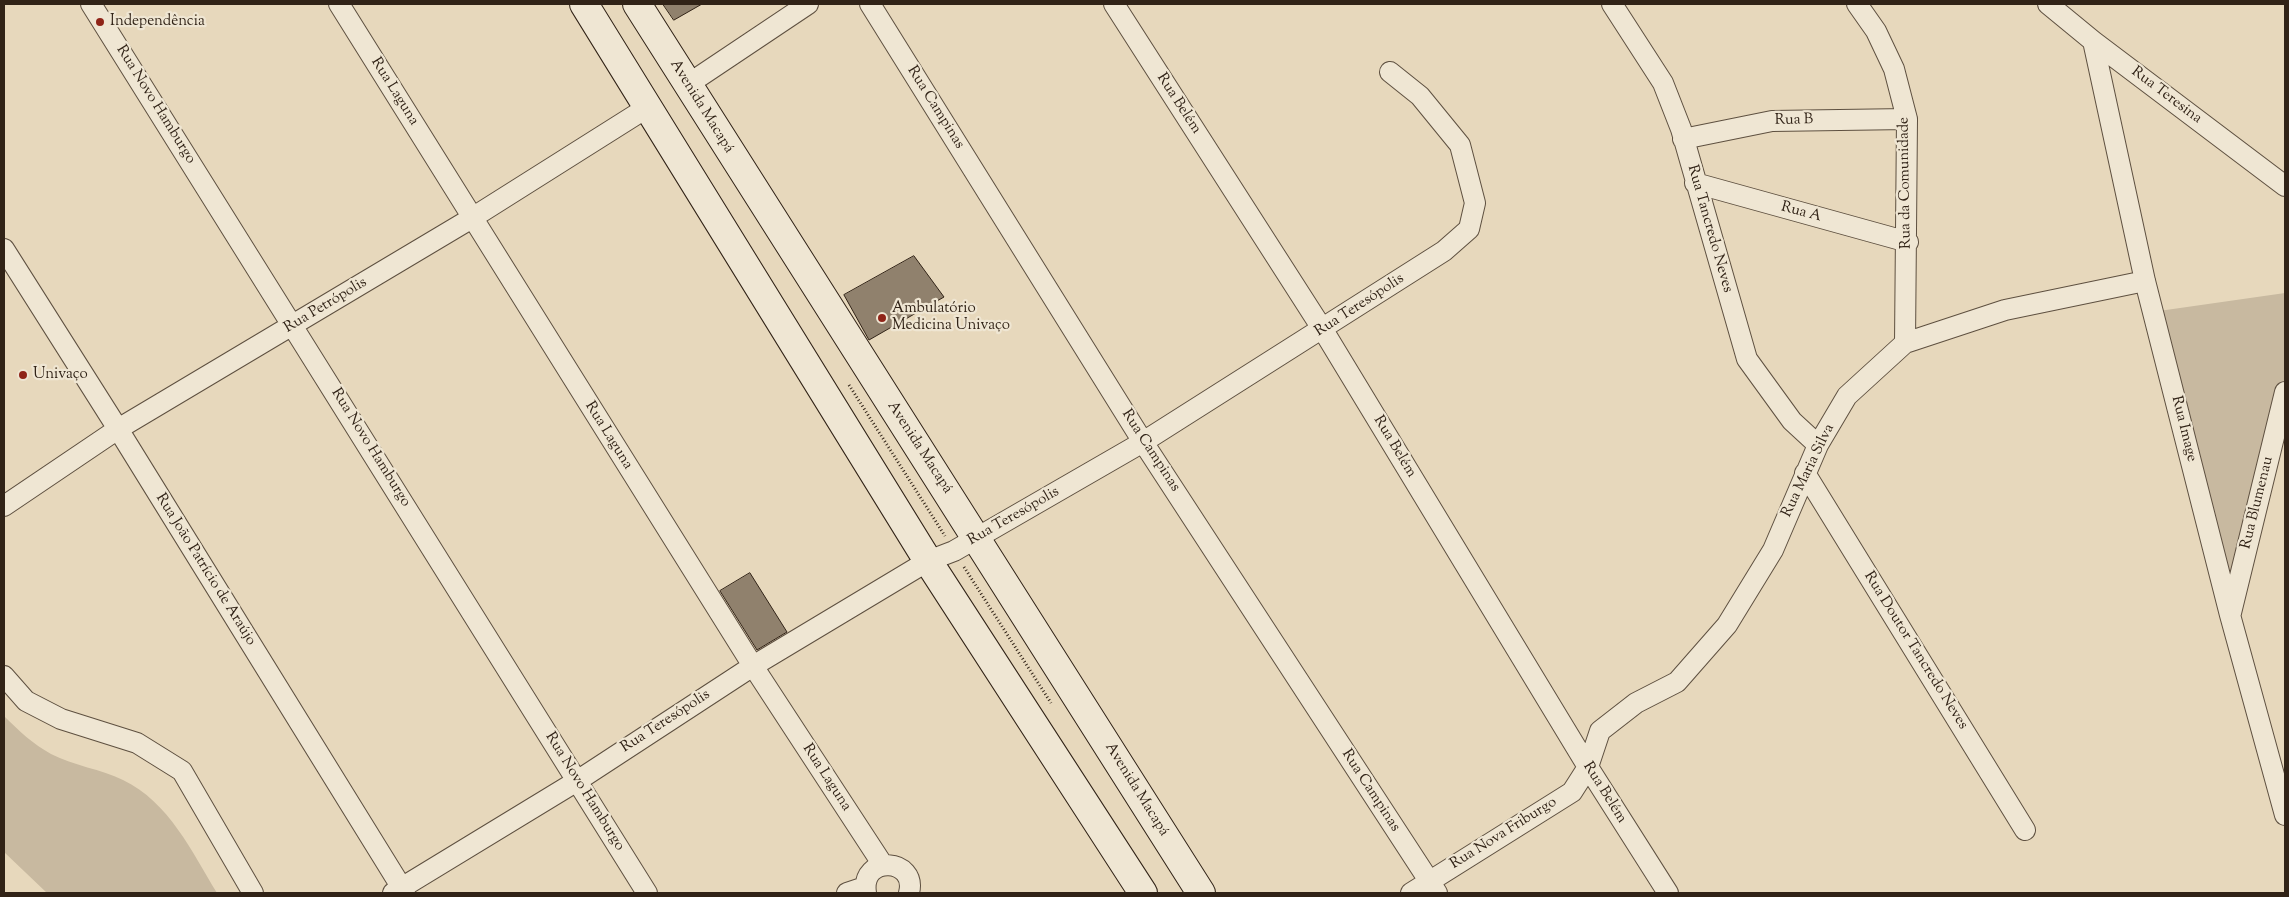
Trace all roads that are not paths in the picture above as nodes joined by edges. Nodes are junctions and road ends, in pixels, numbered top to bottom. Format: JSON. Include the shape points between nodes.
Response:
{"nodes":[{"id":1,"x":91,"y":4,"type":"edge"},
{"id":2,"x":339,"y":4,"type":"edge"},
{"id":3,"x":584,"y":4,"type":"edge"},
{"id":4,"x":637,"y":4,"type":"edge"},
{"id":5,"x":808,"y":4,"type":"edge"},
{"id":6,"x":870,"y":4,"type":"edge"},
{"id":7,"x":1114,"y":4,"type":"edge"},
{"id":8,"x":1612,"y":4,"type":"edge"},
{"id":9,"x":1857,"y":4,"type":"edge"},
{"id":10,"x":2048,"y":4,"type":"edge"},
{"id":11,"x":2093,"y":41,"type":"junction"},
{"id":12,"x":1390,"y":72,"type":"dead end"},
{"id":13,"x":687,"y":85,"type":"junction"},
{"id":14,"x":648,"y":107,"type":"junction"},
{"id":15,"x":1908,"y":120,"type":"junction"},
{"id":16,"x":1682,"y":139,"type":"junction"},
{"id":17,"x":1695,"y":183,"type":"junction"},
{"id":18,"x":2285,"y":186,"type":"edge"},
{"id":19,"x":472,"y":218,"type":"junction"},
{"id":20,"x":1908,"y":242,"type":"junction"},
{"id":21,"x":4,"y":248,"type":"edge"},
{"id":22,"x":2145,"y":282,"type":"junction"},
{"id":23,"x":294,"y":326,"type":"junction"},
{"id":24,"x":1323,"y":330,"type":"junction"},
{"id":25,"x":1905,"y":343,"type":"junction"},
{"id":26,"x":2285,"y":392,"type":"edge"},
{"id":27,"x":118,"y":429,"type":"junction"},
{"id":28,"x":1143,"y":442,"type":"junction"},
{"id":29,"x":1818,"y":445,"type":"junction"},
{"id":30,"x":1805,"y":472,"type":"junction"},
{"id":31,"x":4,"y":506,"type":"edge"},
{"id":32,"x":977,"y":538,"type":"junction"},
{"id":33,"x":928,"y":561,"type":"junction"},
{"id":34,"x":2230,"y":615,"type":"junction"},
{"id":35,"x":753,"y":666,"type":"junction"},
{"id":36,"x":4,"y":676,"type":"edge"},
{"id":37,"x":1588,"y":766,"type":"junction"},
{"id":38,"x":577,"y":781,"type":"junction"},
{"id":39,"x":2285,"y":815,"type":"edge"},
{"id":40,"x":2025,"y":830,"type":"dead end"},
{"id":41,"x":883,"y":865,"type":"junction"},
{"id":42,"x":1433,"y":887,"type":"edge"},
{"id":43,"x":859,"y":891,"type":"edge"},
{"id":44,"x":400,"y":892,"type":"edge"},
{"id":45,"x":915,"y":892,"type":"edge"},
{"id":46,"x":253,"y":893,"type":"edge"},
{"id":47,"x":646,"y":893,"type":"edge"},
{"id":48,"x":1143,"y":893,"type":"edge"},
{"id":49,"x":1201,"y":893,"type":"edge"},
{"id":50,"x":1411,"y":893,"type":"edge"},
{"id":51,"x":1668,"y":893,"type":"edge"}],
"edges":[{"from":1,"to":23,"type":"street","name":"Rua Novo Hamburgo"},
{"from":2,"to":19,"type":"street","name":"Rua Laguna"},
{"from":3,"to":14,"type":"main road"},
{"from":4,"to":13,"type":"main road","name":"Avenida Macapá"},
{"from":5,"to":13,"type":"street"},
{"from":6,"to":28,"type":"street","name":"Rua Campinas"},
{"from":7,"to":24,"type":"street","name":"Rua Belém"},
{"from":8,"to":16,"type":"street","name":"Rua Tancredo Neves","via":[[1663,83]]},
{"from":9,"to":15,"type":"street","name":"Rua da Comunidade","via":[[1876,30],[1894,69]]},
{"from":10,"to":11,"type":"street","name":"Rua Teresina"},
{"from":11,"to":18,"type":"street","name":"Rua Teresina"},
{"from":11,"to":22,"type":"street","name":"Rua Image"},
{"from":12,"to":24,"type":"street","name":"Rua Teresópolis","via":[[1420,96],[1460,145],[1475,203],[1469,229],[1444,251]]},
{"from":13,"to":32,"type":"main road","name":"Avenida Macapá"},
{"from":14,"to":19,"type":"street","name":"Rua Petrópolis"},
{"from":14,"to":33,"type":"main road"},
{"from":15,"to":16,"type":"street","name":"Rua B","via":[[1772,121]]},
{"from":15,"to":20,"type":"street","name":"Rua da Comunidade"},
{"from":16,"to":17,"type":"street","name":"Rua Tancredo Neves"},
{"from":17,"to":20,"type":"street","name":"Rua A"},
{"from":17,"to":29,"type":"street","name":"Rua Tancredo Neves","via":[[1747,359],[1792,421]]},
{"from":19,"to":23,"type":"street","name":"Rua Petrópolis"},
{"from":19,"to":35,"type":"street","name":"Rua Laguna"},
{"from":20,"to":25,"type":"street","name":"Rua da Comunidade"},
{"from":21,"to":27,"type":"street","name":"Rua João Patrício de Araújo"},
{"from":22,"to":25,"type":"street","name":"Rua Maria Silva","via":[[2005,310]]},
{"from":22,"to":34,"type":"street","name":"Rua Image"},
{"from":23,"to":27,"type":"street","name":"Rua Petrópolis"},
{"from":23,"to":38,"type":"street","name":"Rua Novo Hamburgo"},
{"from":24,"to":28,"type":"street","name":"Rua Teresópolis"},
{"from":24,"to":37,"type":"street","name":"Rua Belém"},
{"from":25,"to":29,"type":"street","name":"Rua Maria Silva","via":[[1848,396]]},
{"from":26,"to":34,"type":"street","name":"Rua Blumenau"},
{"from":27,"to":31,"type":"street","name":"Rua Petrópolis"},
{"from":27,"to":44,"type":"street","name":"Rua João Patrício de Araújo"},
{"from":28,"to":32,"type":"street","name":"Rua Teresópolis"},
{"from":28,"to":42,"type":"street","name":"Rua Campinas"},
{"from":29,"to":30,"type":"street","name":"Rua Maria Silva"},
{"from":30,"to":37,"type":"street","name":"Rua Maria Silva","via":[[1773,550],[1728,625],[1677,682],[1636,703],[1600,731]]},
{"from":30,"to":40,"type":"street","name":"Rua Doutor Tancredo Neves"},
{"from":32,"to":33,"type":"street","name":"Rua Teresópolis"},
{"from":32,"to":49,"type":"main road","name":"Avenida Macapá"},
{"from":33,"to":35,"type":"street","name":"Rua Teresópolis"},
{"from":33,"to":48,"type":"main road"},
{"from":34,"to":39,"type":"street","name":"Rua Image"},
{"from":35,"to":38,"type":"street","name":"Rua Teresópolis"},
{"from":35,"to":41,"type":"street","name":"Rua Laguna"},
{"from":36,"to":46,"type":"street","via":[[26,701],[60,718],[137,743],[182,770]]},
{"from":37,"to":42,"type":"street","name":"Rua Nova Friburgo","via":[[1572,792]]},
{"from":37,"to":51,"type":"street","name":"Rua Belém"},
{"from":38,"to":44,"type":"street","name":"Rua Teresópolis"},
{"from":38,"to":47,"type":"street","name":"Rua Novo Hamburgo"},
{"from":41,"to":43,"type":"street","via":[[870,873]]},
{"from":41,"to":45,"type":"street","via":[[902,870]]},
{"from":42,"to":50,"type":"street","name":"Rua Nova Friburgo"}]}
